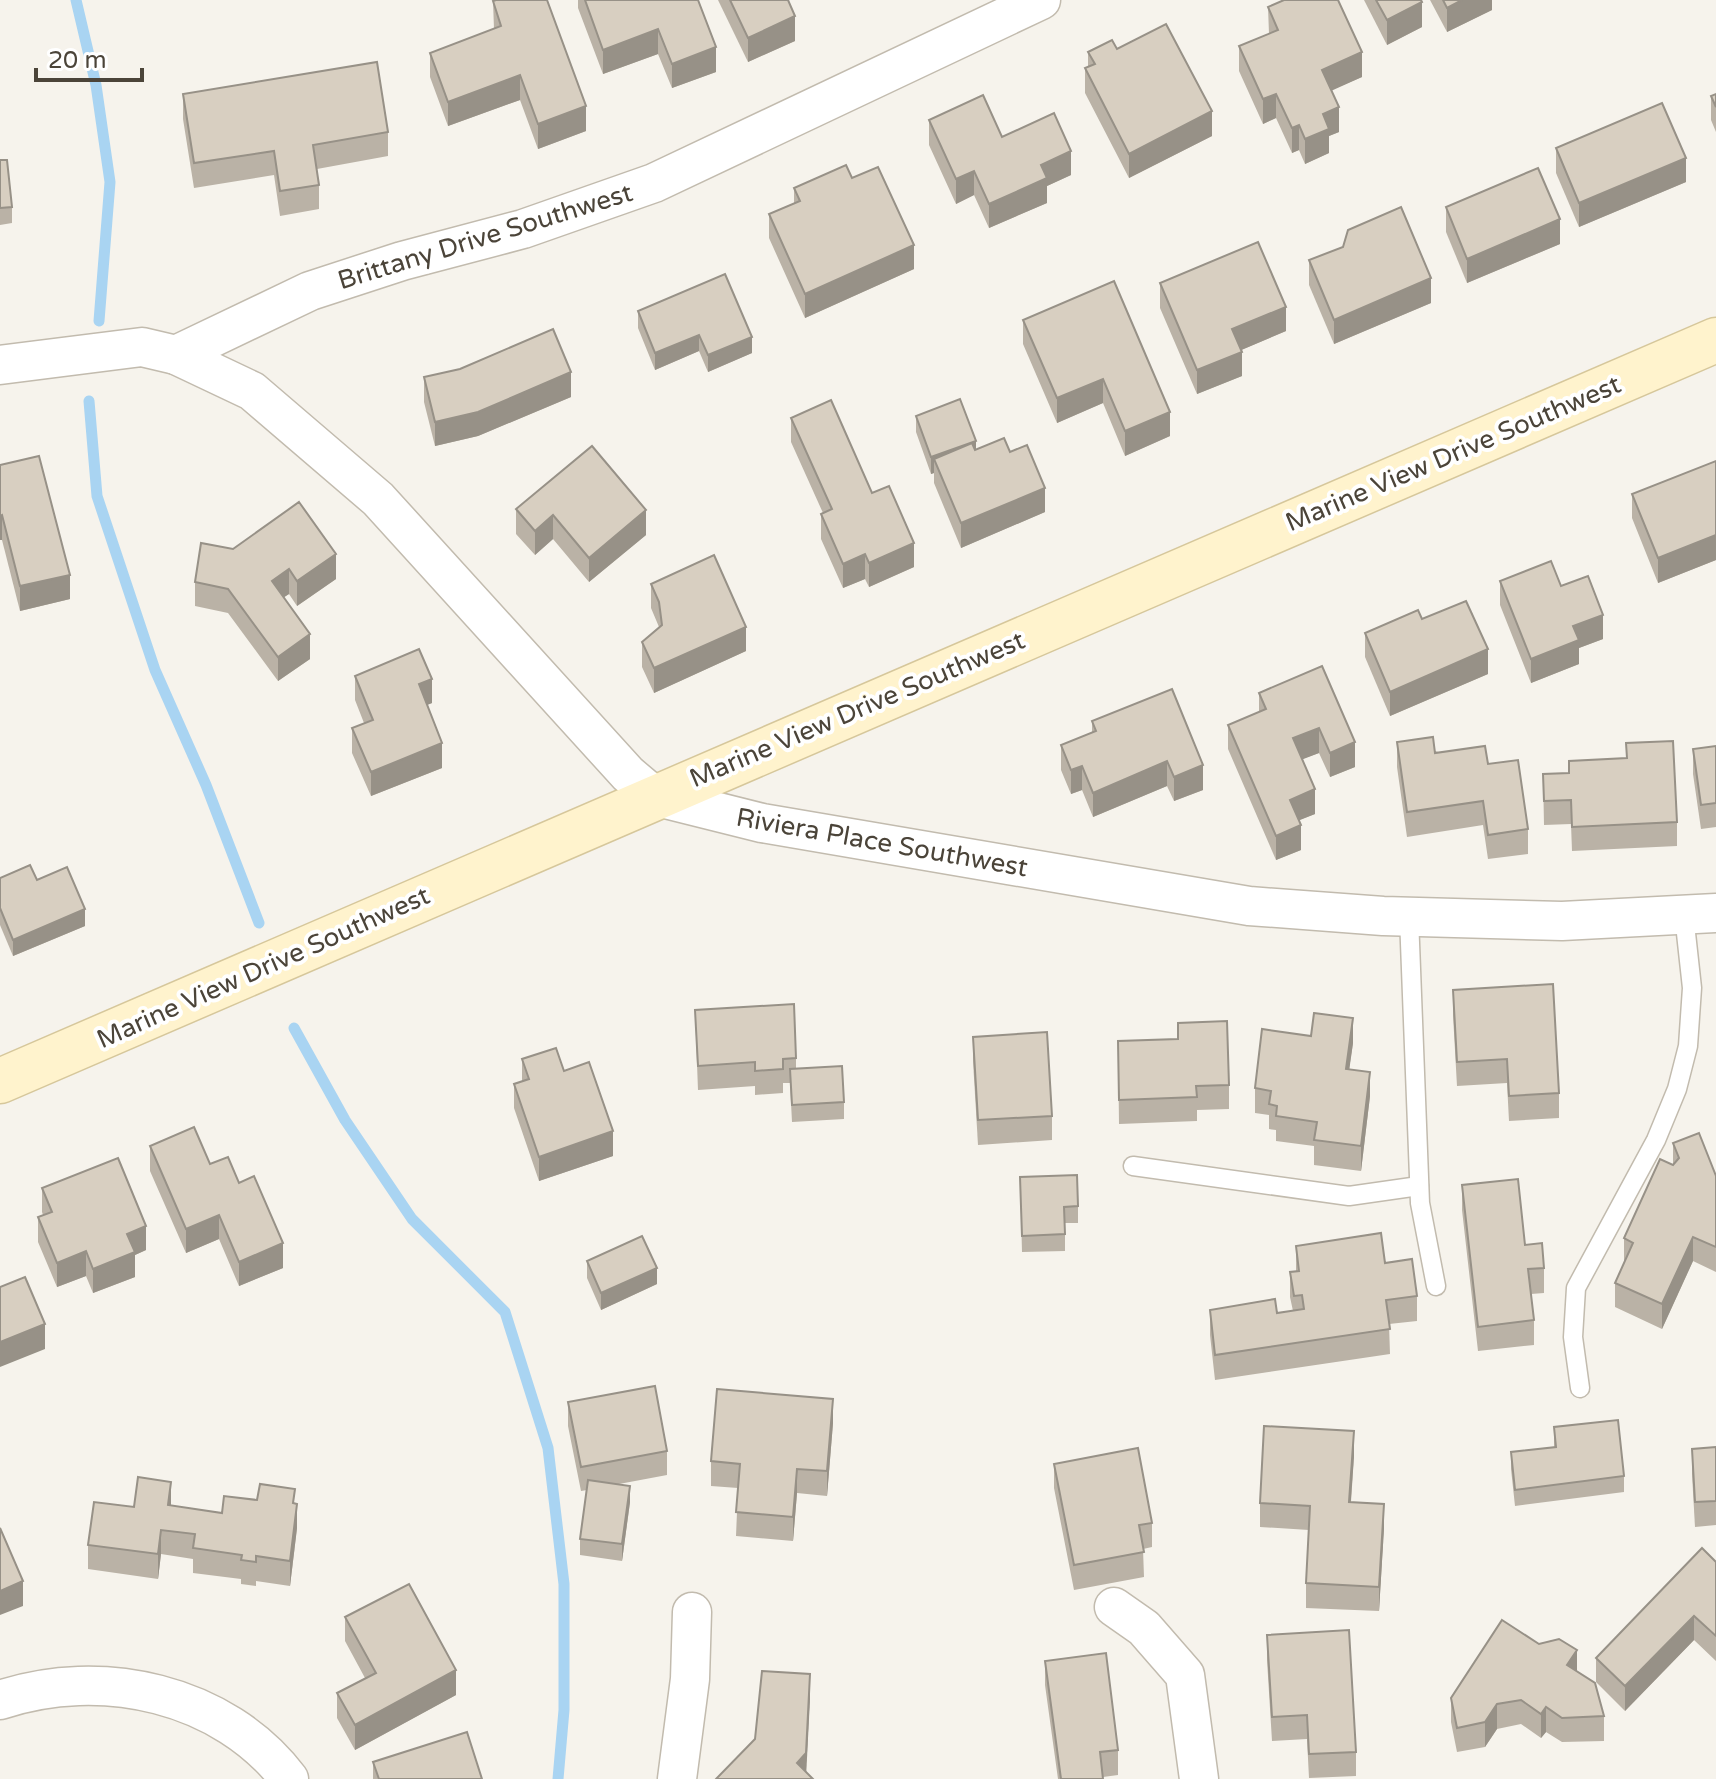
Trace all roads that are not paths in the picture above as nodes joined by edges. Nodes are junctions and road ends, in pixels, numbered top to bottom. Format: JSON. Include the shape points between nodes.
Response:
{"nodes":[{"id":1,"x":1041,"y":0,"type":"edge"},
{"id":2,"x":1716,"y":340,"type":"edge"},
{"id":3,"x":176,"y":355,"type":"junction"},
{"id":4,"x":0,"y":365,"type":"edge"},
{"id":5,"x":654,"y":796,"type":"junction"},
{"id":6,"x":1700,"y":914,"type":"edge"},
{"id":7,"x":1409,"y":917,"type":"junction"},
{"id":8,"x":0,"y":1081,"type":"edge"},
{"id":9,"x":1133,"y":1166,"type":"dead end"},
{"id":10,"x":1419,"y":1186,"type":"junction"},
{"id":11,"x":1436,"y":1286,"type":"dead end"},
{"id":12,"x":1580,"y":1388,"type":"dead end"},
{"id":13,"x":1114,"y":1607,"type":"dead end"},
{"id":14,"x":692,"y":1612,"type":"dead end"},
{"id":15,"x":0,"y":1700,"type":"edge"},
{"id":16,"x":289,"y":1779,"type":"edge"},
{"id":17,"x":677,"y":1779,"type":"edge"},
{"id":18,"x":1199,"y":1779,"type":"edge"}],
"edges":[{"from":1,"to":3,"type":"street","name":"Brittany Drive Southwest","via":[[654,183],[523,229],[310,291]]},
{"from":2,"to":5,"type":"street","name":"Marine View Drive Southwest"},
{"from":3,"to":4,"type":"street","via":[[142,347]]},
{"from":3,"to":5,"type":"street","name":"Riviera Place Southwest","via":[[252,391],[378,499],[628,774]]},
{"from":5,"to":7,"type":"street","name":"Riviera Place Southwest","via":[[762,823],[1249,906]]},
{"from":5,"to":8,"type":"street","name":"Marine View Drive Southwest"},
{"from":6,"to":7,"type":"street","name":"Riviera Place Southwest","via":[[1562,921]]},
{"from":6,"to":12,"type":"lane","via":[[1688,1046],[1677,1089],[1656,1140],[1576,1288],[1573,1337]]},
{"from":7,"to":10,"type":"lane"},
{"from":9,"to":10,"type":"lane","via":[[1349,1196]]},
{"from":10,"to":11,"type":"lane"},
{"from":13,"to":18,"type":"street","via":[[1144,1628],[1185,1675]]},
{"from":14,"to":17,"type":"street","via":[[690,1679]]},
{"from":15,"to":16,"type":"street","via":[[60,1686],[181,1700],[247,1734]]}]}
